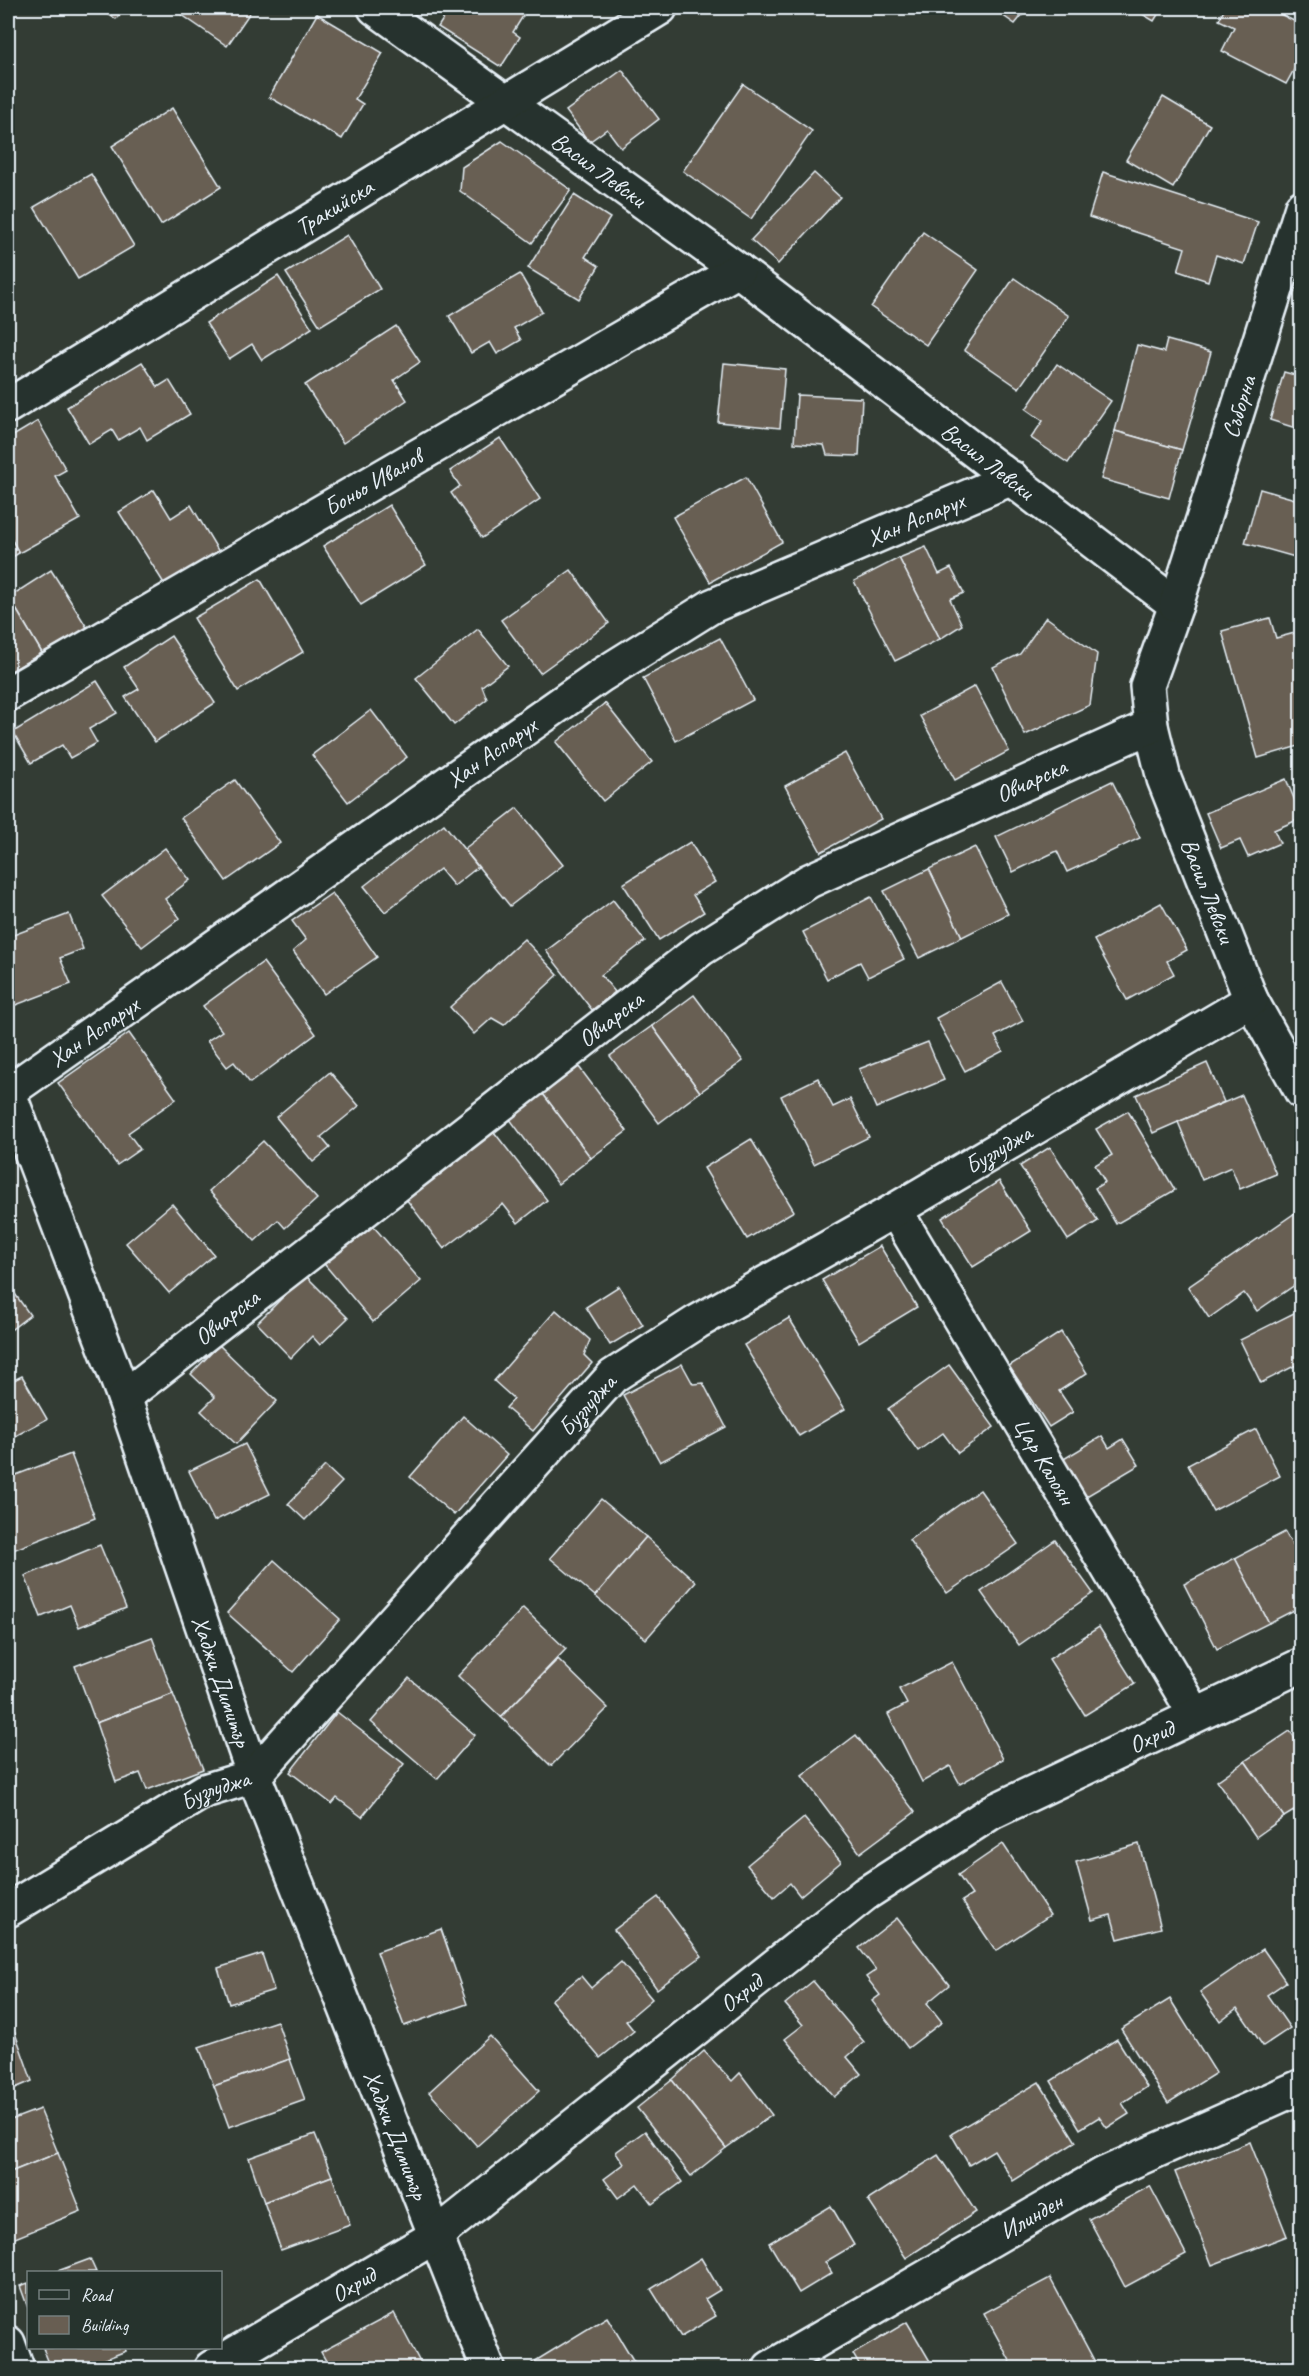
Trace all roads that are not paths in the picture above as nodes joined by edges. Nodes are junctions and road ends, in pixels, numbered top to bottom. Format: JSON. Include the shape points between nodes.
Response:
{"nodes":[{"id":1,"x":375,"y":8,"type":"edge"},
{"id":2,"x":660,"y":8,"type":"edge"},
{"id":3,"x":505,"y":102,"type":"junction"},
{"id":4,"x":1302,"y":207,"type":"edge"},
{"id":5,"x":738,"y":270,"type":"junction"},
{"id":6,"x":8,"y":406,"type":"edge"},
{"id":7,"x":1012,"y":478,"type":"junction"},
{"id":8,"x":1176,"y":605,"type":"junction"},
{"id":9,"x":8,"y":694,"type":"edge"},
{"id":10,"x":1151,"y":726,"type":"junction"},
{"id":11,"x":1251,"y":1000,"type":"junction"},
{"id":12,"x":1300,"y":1085,"type":"edge"},
{"id":13,"x":8,"y":1092,"type":"edge"},
{"id":14,"x":895,"y":1210,"type":"junction"},
{"id":15,"x":124,"y":1397,"type":"junction"},
{"id":16,"x":1302,"y":1665,"type":"edge"},
{"id":17,"x":1195,"y":1714,"type":"junction"},
{"id":18,"x":254,"y":1776,"type":"junction"},
{"id":19,"x":8,"y":1910,"type":"edge"},
{"id":20,"x":1302,"y":2086,"type":"edge"},
{"id":21,"x":434,"y":2237,"type":"junction"},
{"id":22,"x":8,"y":2343,"type":"edge"},
{"id":23,"x":17,"y":2368,"type":"edge"},
{"id":24,"x":211,"y":2368,"type":"edge"},
{"id":25,"x":488,"y":2368,"type":"edge"},
{"id":26,"x":770,"y":2368,"type":"edge"}],
"edges":[{"from":1,"to":3,"type":"street","name":"Васил Левски"},
{"from":2,"to":3,"type":"street","name":"Тракийска"},
{"from":3,"to":5,"type":"street","name":"Васил Левски"},
{"from":3,"to":6,"type":"street","name":"Тракийска"},
{"from":4,"to":8,"type":"street","name":"Съборна"},
{"from":5,"to":7,"type":"street","name":"Васил Левски"},
{"from":5,"to":9,"type":"street","name":"Боньо Иванов"},
{"from":7,"to":8,"type":"street","name":"Васил Левски"},
{"from":7,"to":13,"type":"street","name":"Хан Аспарух","via":[[712,606],[600,676]]},
{"from":8,"to":10,"type":"street","name":"Васил Левски","via":[[1147,686]]},
{"from":10,"to":11,"type":"street","name":"Васил Левски","via":[[1164,779]]},
{"from":10,"to":15,"type":"street","name":"Овчарска","via":[[809,881],[701,949]]},
{"from":11,"to":12,"type":"street","name":"Васил Левски"},
{"from":11,"to":14,"type":"street","name":"Бузлуджа"},
{"from":13,"to":15,"type":"street","name":"Хаджи Димитър"},
{"from":14,"to":17,"type":"street","name":"Цар Калоян"},
{"from":14,"to":18,"type":"street","name":"Бузлуджа","via":[[697,1322],[613,1376]]},
{"from":15,"to":18,"type":"street","name":"Хаджи Димитър"},
{"from":16,"to":17,"type":"street","name":"Охрид"},
{"from":17,"to":21,"type":"street","name":"Охрид","via":[[992,1812],[865,1894]]},
{"from":18,"to":19,"type":"street","name":"Бузлуджа","via":[[204,1791]]},
{"from":18,"to":21,"type":"street","name":"Хаджи Димитър"},
{"from":20,"to":26,"type":"street","name":"Илинден","via":[[1104,2174]]},
{"from":21,"to":24,"type":"street","name":"Охрид"},
{"from":21,"to":25,"type":"street","name":"Хаджи Димитър"},
{"from":22,"to":23,"type":"street"}]}
